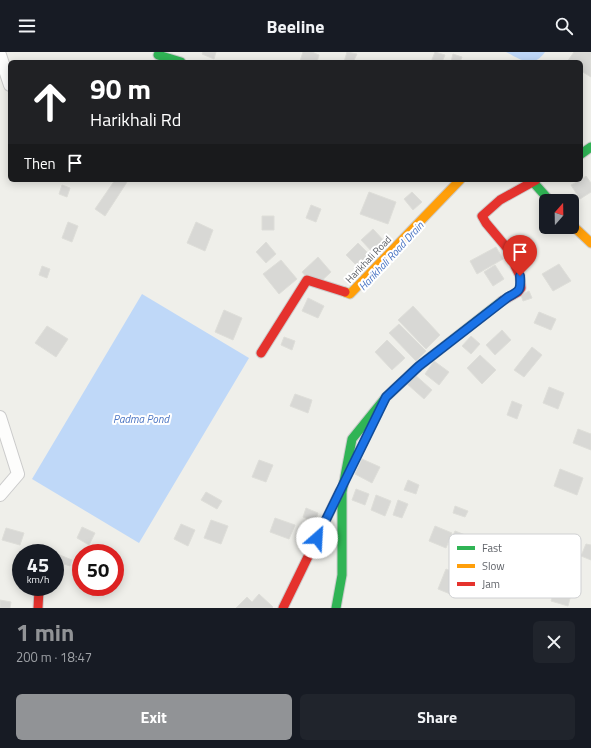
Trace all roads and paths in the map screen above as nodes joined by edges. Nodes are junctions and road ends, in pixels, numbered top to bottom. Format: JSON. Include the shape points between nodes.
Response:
{"nodes":[{"id":1,"x":0,"y":55,"type":"edge"},
{"id":2,"x":158,"y":55,"type":"dead end"},
{"id":3,"x":174,"y":60,"type":"edge"},
{"id":4,"x":8,"y":79,"type":"edge"},
{"id":5,"x":458,"y":182,"type":"edge"},
{"id":6,"x":533,"y":182,"type":"edge"},
{"id":7,"x":536,"y":182,"type":"edge"},
{"id":8,"x":545,"y":194,"type":"edge"},
{"id":9,"x":579,"y":232,"type":"edge"},
{"id":10,"x":591,"y":243,"type":"edge"},
{"id":11,"x":261,"y":353,"type":"dead end"},
{"id":12,"x":386,"y":397,"type":"junction"},
{"id":13,"x":0,"y":417,"type":"edge"},
{"id":14,"x":369,"y":432,"type":"dead end"},
{"id":15,"x":358,"y":453,"type":"dead end"},
{"id":16,"x":0,"y":495,"type":"edge"},
{"id":17,"x":39,"y":596,"type":"edge"},
{"id":18,"x":38,"y":608,"type":"edge"},
{"id":19,"x":282,"y":608,"type":"edge"},
{"id":20,"x":336,"y":608,"type":"edge"}],
"edges":[{"from":1,"to":4,"type":"street"},
{"from":2,"to":3,"type":"street"},
{"from":5,"to":11,"type":"street","name":"Harikhali Road","via":[[350,294],[307,280]]},
{"from":6,"to":12,"type":"street","via":[[500,200],[482,216],[512,254],[520,276],[521,288],[419,366]]},
{"from":7,"to":8,"type":"street"},
{"from":9,"to":10,"type":"street"},
{"from":12,"to":14,"type":"street"},
{"from":12,"to":20,"type":"street","via":[[352,439],[342,492],[342,575]]},
{"from":13,"to":16,"type":"street","via":[[18,474]]},
{"from":15,"to":19,"type":"street"},
{"from":17,"to":18,"type":"street"}]}
